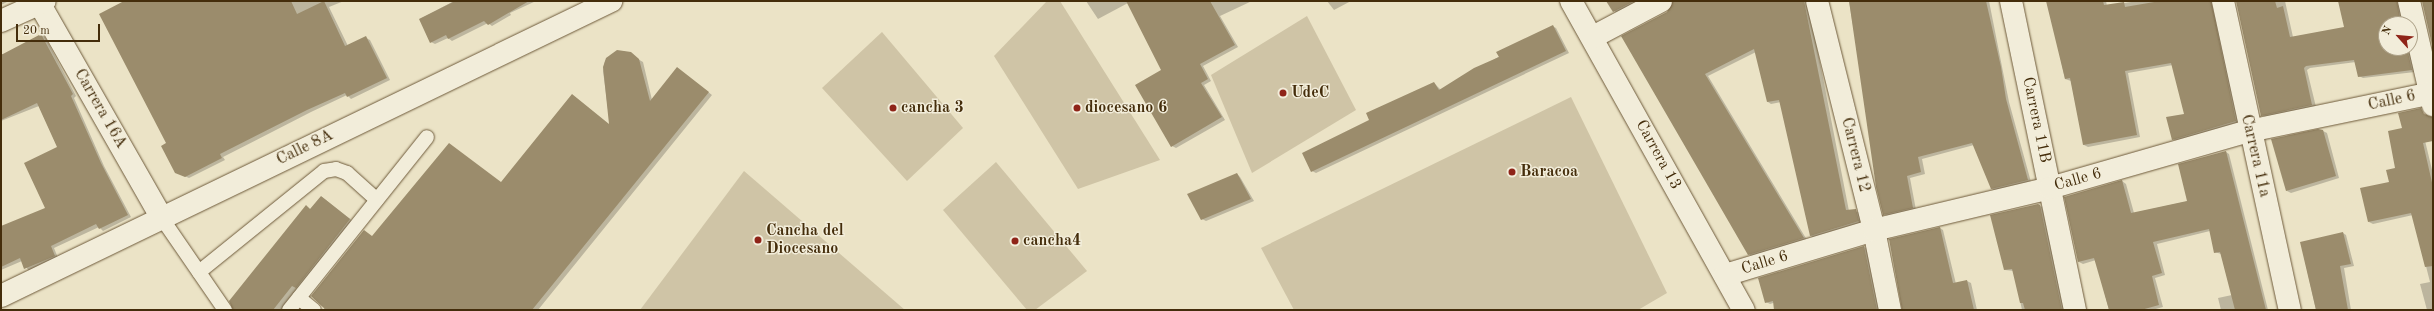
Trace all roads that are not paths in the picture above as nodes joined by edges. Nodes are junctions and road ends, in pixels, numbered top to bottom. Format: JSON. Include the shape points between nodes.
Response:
{"nodes":[{"id":1,"x":611,"y":1,"type":"edge"},
{"id":2,"x":1571,"y":1,"type":"edge"},
{"id":3,"x":1661,"y":1,"type":"edge"},
{"id":4,"x":1816,"y":1,"type":"edge"},
{"id":5,"x":2011,"y":1,"type":"edge"},
{"id":6,"x":2223,"y":1,"type":"edge"},
{"id":7,"x":2409,"y":1,"type":"edge"},
{"id":8,"x":41,"y":2,"type":"edge"},
{"id":9,"x":1,"y":21,"type":"edge"},
{"id":10,"x":1593,"y":37,"type":"junction"},
{"id":11,"x":2432,"y":97,"type":"edge"},
{"id":12,"x":2249,"y":131,"type":"junction"},
{"id":13,"x":427,"y":137,"type":"dead end"},
{"id":14,"x":2050,"y":188,"type":"junction"},
{"id":15,"x":377,"y":200,"type":"junction"},
{"id":16,"x":161,"y":217,"type":"junction"},
{"id":17,"x":1874,"y":230,"type":"junction"},
{"id":18,"x":199,"y":272,"type":"junction"},
{"id":19,"x":1725,"y":275,"type":"junction"},
{"id":20,"x":1,"y":296,"type":"edge"},
{"id":21,"x":299,"y":298,"type":"junction"},
{"id":22,"x":226,"y":310,"type":"edge"},
{"id":23,"x":289,"y":310,"type":"edge"},
{"id":24,"x":314,"y":310,"type":"edge"},
{"id":25,"x":1744,"y":310,"type":"edge"},
{"id":26,"x":1890,"y":310,"type":"edge"},
{"id":27,"x":2075,"y":310,"type":"edge"},
{"id":28,"x":2290,"y":310,"type":"edge"}],
"edges":[{"from":1,"to":16,"type":"street","name":"Calle 8A"},
{"from":2,"to":10,"type":"street","name":"Carrera 13"},
{"from":3,"to":10,"type":"street"},
{"from":4,"to":17,"type":"street","name":"Carrera 12"},
{"from":5,"to":14,"type":"street","name":"Carrera 11B"},
{"from":6,"to":12,"type":"street","name":"Carrera 11a"},
{"from":7,"to":11,"type":"street"},
{"from":8,"to":9,"type":"street"},
{"from":8,"to":16,"type":"street","name":"Carrera 16A"},
{"from":10,"to":19,"type":"street","name":"Carrera 13"},
{"from":11,"to":12,"type":"street","name":"Calle 6"},
{"from":12,"to":14,"type":"street","name":"Calle 6"},
{"from":12,"to":28,"type":"street","name":"Carrera 11a"},
{"from":13,"to":15,"type":"lane"},
{"from":14,"to":17,"type":"street","name":"Calle 6"},
{"from":14,"to":27,"type":"street","name":"Carrera 11B"},
{"from":15,"to":18,"type":"lane","via":[[347,173],[336,169],[324,171]]},
{"from":15,"to":21,"type":"lane"},
{"from":16,"to":18,"type":"lane"},
{"from":16,"to":20,"type":"street","name":"Calle 8A"},
{"from":17,"to":19,"type":"street","name":"Calle 6"},
{"from":17,"to":26,"type":"street","name":"Carrera 12"},
{"from":18,"to":22,"type":"lane"},
{"from":19,"to":25,"type":"street","name":"Carrera 13"},
{"from":21,"to":23,"type":"lane"},
{"from":21,"to":24,"type":"lane"}]}
